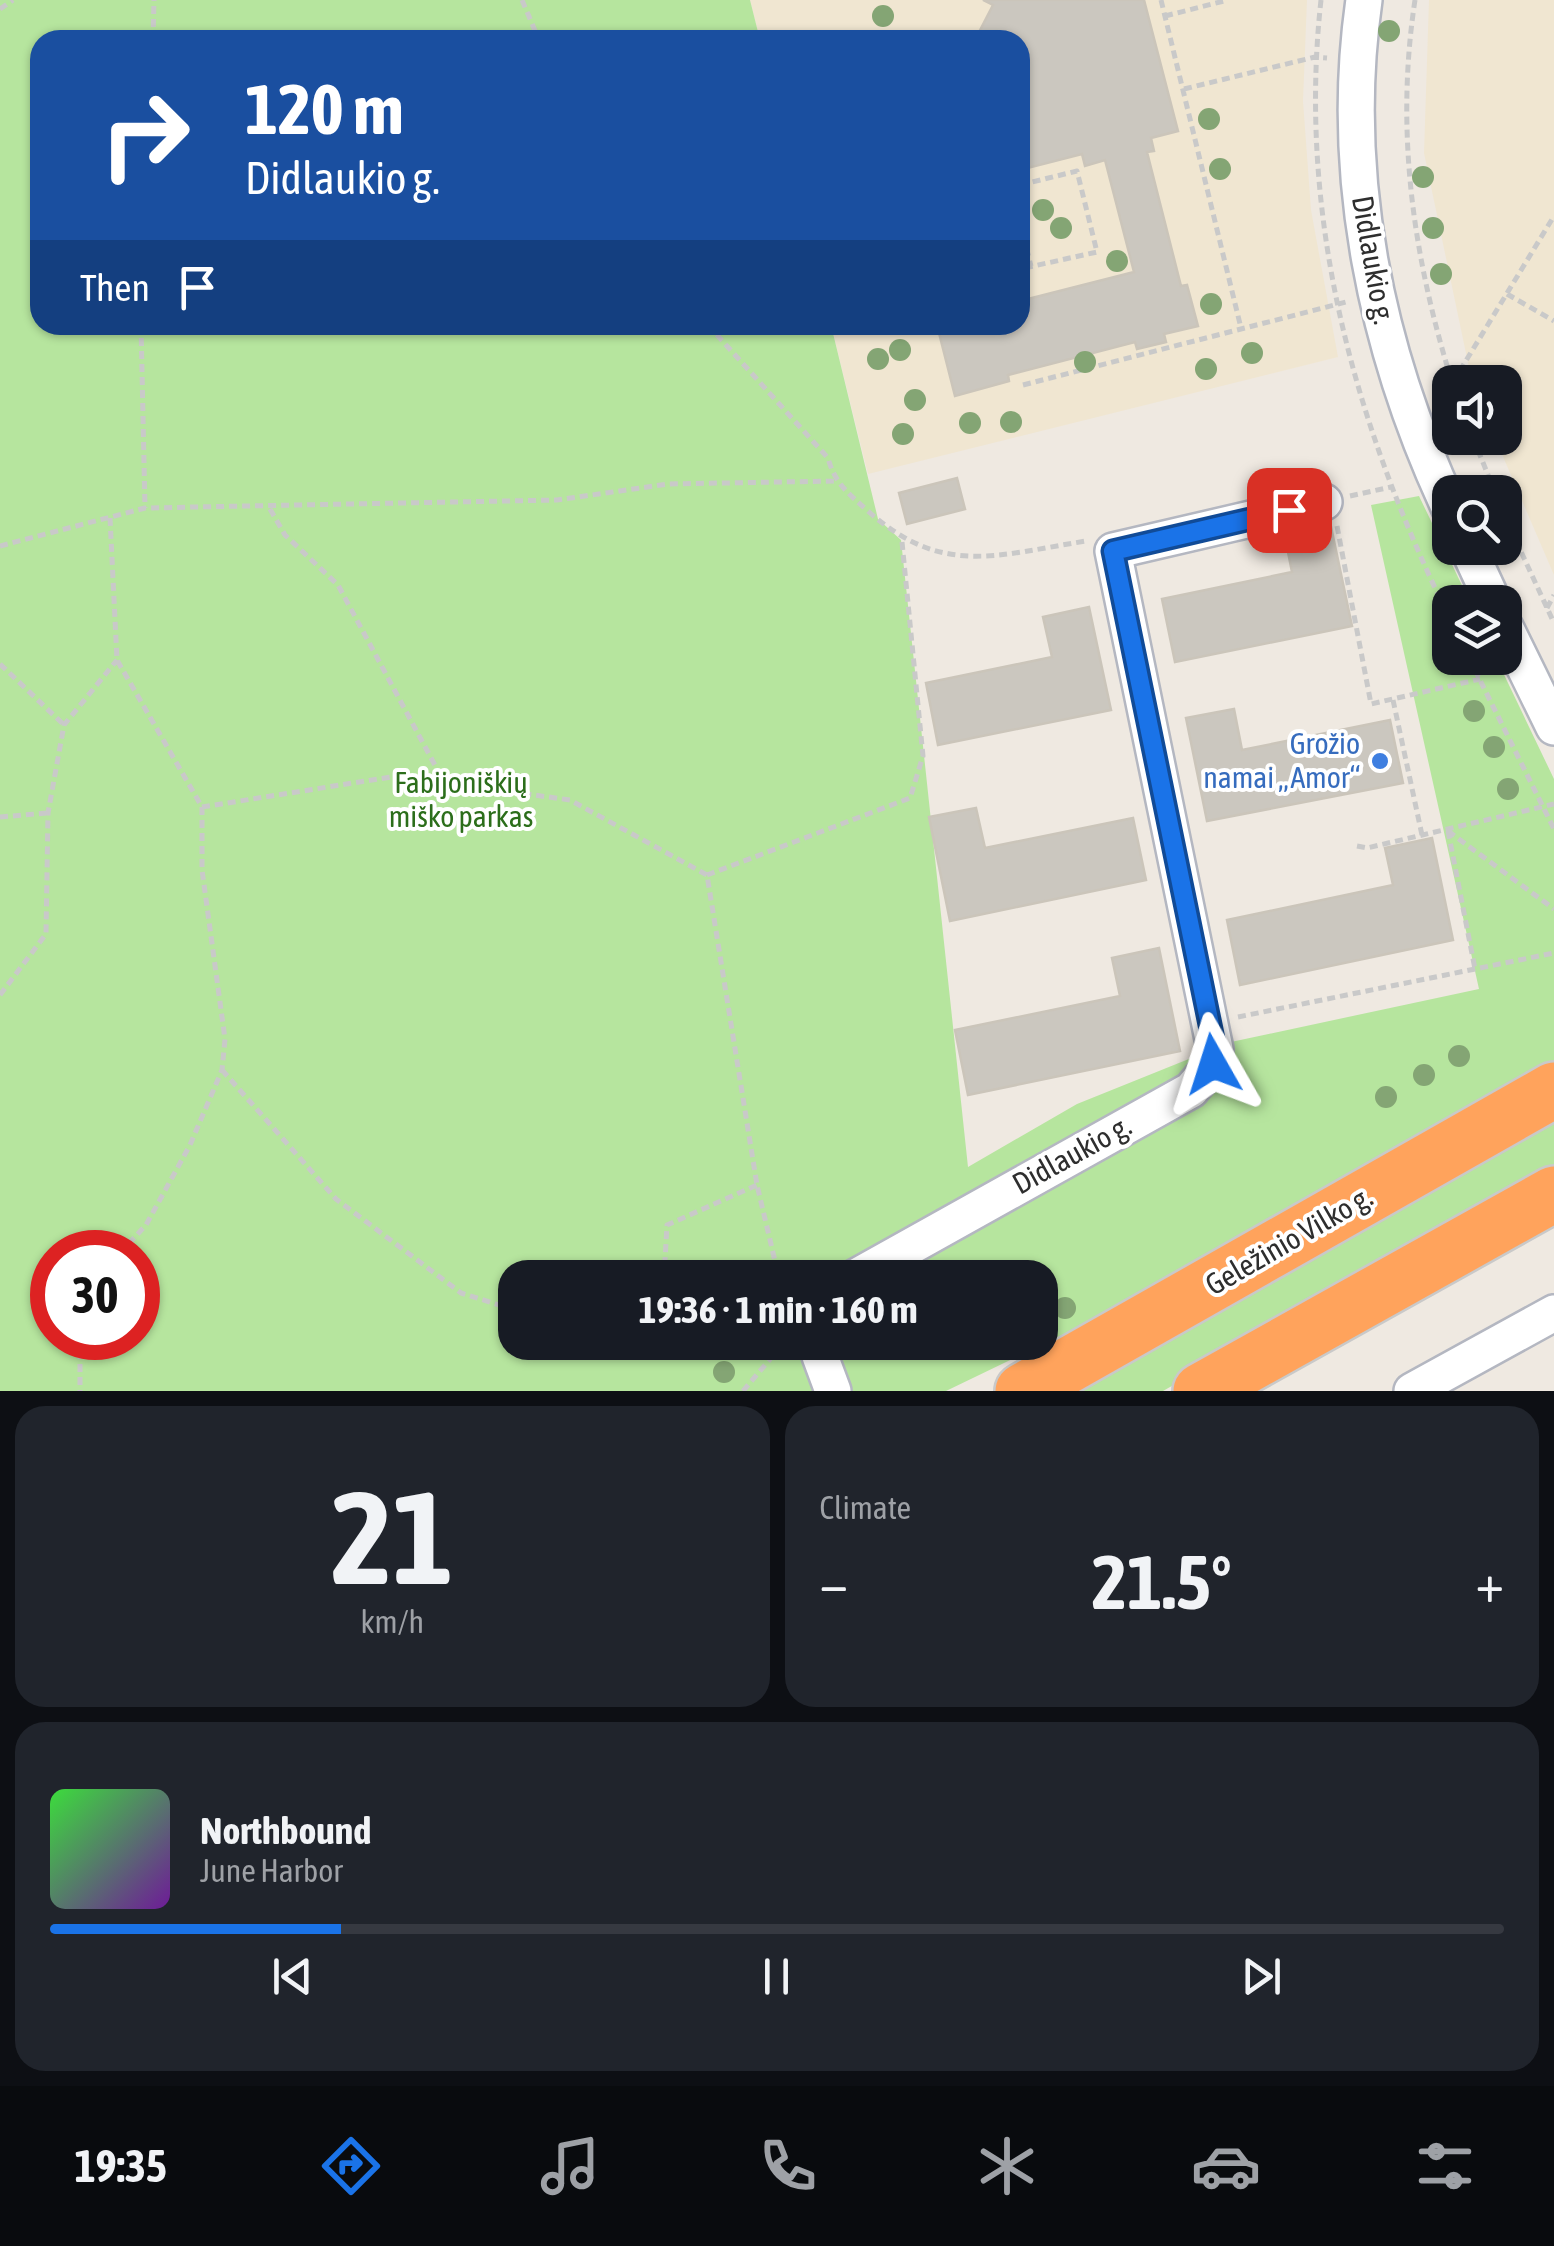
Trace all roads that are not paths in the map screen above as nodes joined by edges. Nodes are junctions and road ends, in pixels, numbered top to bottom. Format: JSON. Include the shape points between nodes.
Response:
{"nodes":[{"id":1,"x":1364,"y":0,"type":"edge"},
{"id":2,"x":1436,"y":475,"type":"edge"},
{"id":3,"x":1328,"y":502,"type":"road end"},
{"id":4,"x":1522,"y":662,"type":"edge"},
{"id":5,"x":1554,"y":727,"type":"edge"},
{"id":6,"x":1554,"y":1090,"type":"edge"},
{"id":7,"x":1554,"y":1194,"type":"edge"},
{"id":8,"x":886,"y":1260,"type":"edge"},
{"id":9,"x":1554,"y":1313,"type":"edge"},
{"id":10,"x":822,"y":1360,"type":"edge"},
{"id":11,"x":834,"y":1391,"type":"edge"},
{"id":12,"x":1023,"y":1391,"type":"edge"},
{"id":13,"x":1201,"y":1391,"type":"edge"},
{"id":14,"x":1412,"y":1391,"type":"edge"}],
"edges":[{"from":1,"to":2,"type":"street","name":"Didlaukio g.","via":[[1355,61],[1356,146],[1377,294],[1403,394]]},
{"from":3,"to":8,"type":"street","name":"Didlaukio g.","via":[[1113,551],[1210,1022],[1213,1064],[1190,1090]]},
{"from":4,"to":5,"type":"street"},
{"from":6,"to":12,"type":"highway","name":"Geležinio Vilko g."},
{"from":7,"to":13,"type":"highway"},
{"from":9,"to":14,"type":"street"},
{"from":10,"to":11,"type":"street"}]}
